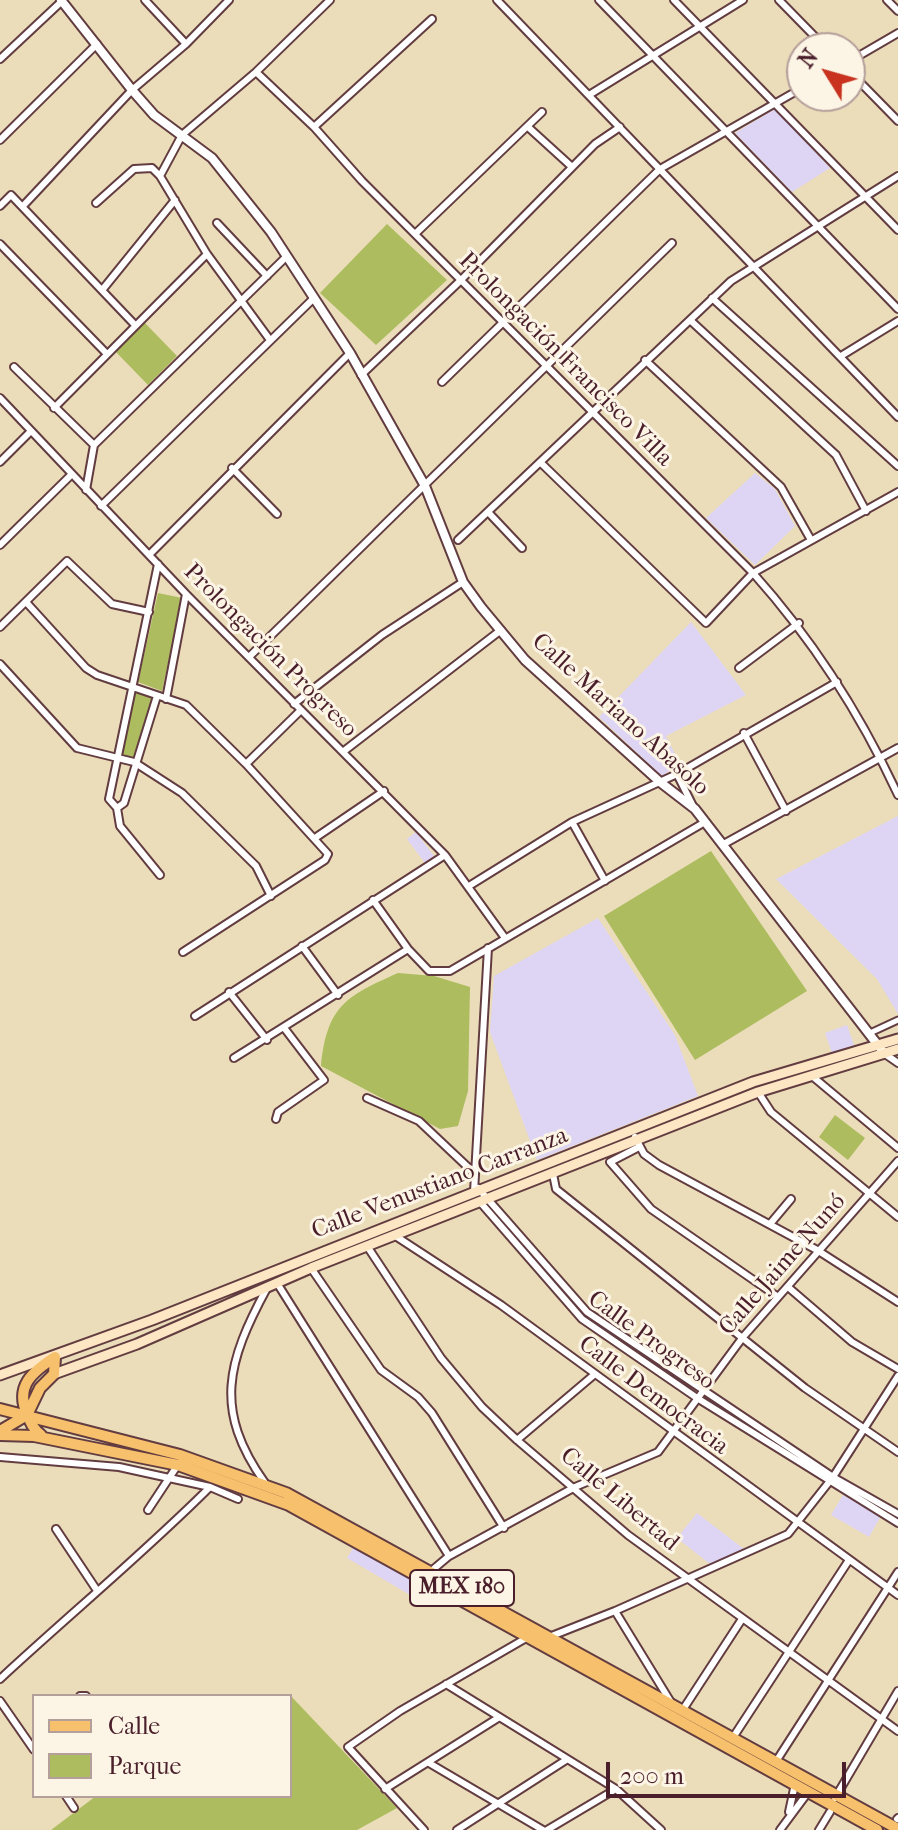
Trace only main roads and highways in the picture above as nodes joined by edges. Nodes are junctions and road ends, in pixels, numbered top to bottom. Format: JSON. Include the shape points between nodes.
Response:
{"nodes":[{"id":1,"x":898,"y":1039,"type":"edge"},
{"id":2,"x":898,"y":1049,"type":"edge"},
{"id":3,"x":755,"y":1087,"type":"junction"},
{"id":4,"x":479,"y":1194,"type":"junction"},
{"id":5,"x":55,"y":1357,"type":"junction"},
{"id":6,"x":54,"y":1374,"type":"junction"},
{"id":7,"x":0,"y":1375,"type":"edge"},
{"id":8,"x":0,"y":1409,"type":"edge"},
{"id":9,"x":27,"y":1415,"type":"junction"},
{"id":10,"x":0,"y":1433,"type":"edge"},
{"id":11,"x":44,"y":1437,"type":"junction"},
{"id":12,"x":179,"y":1460,"type":"junction"},
{"id":13,"x":429,"y":1575,"type":"junction"},
{"id":14,"x":797,"y":1780,"type":"junction"},
{"id":15,"x":861,"y":1815,"type":"junction"},
{"id":16,"x":898,"y":1829,"type":"edge"},
{"id":17,"x":877,"y":1830,"type":"edge"}],
"edges":[{"from":1,"to":3,"type":"main road","name":"Calle Venustiano Carranza","via":[[801,1066]]},
{"from":2,"to":3,"type":"main road","name":"Calle Venustiano Carranza"},
{"from":3,"to":4,"type":"main road","name":"Calle Venustiano Carranza","via":[[632,1130]]},
{"from":3,"to":4,"type":"main road","name":"Calle Venustiano Carranza","via":[[638,1144]]},
{"from":4,"to":5,"type":"main road","name":"Calle Venustiano Carranza"},
{"from":4,"to":6,"type":"main road","name":"Calle Venustiano Carranza","via":[[394,1236]]},
{"from":5,"to":6,"type":"main road"},
{"from":5,"to":7,"type":"main road","name":"Calle Venustiano Carranza"},
{"from":5,"to":9,"type":"main road","via":[[34,1372],[23,1389]]},
{"from":6,"to":9,"type":"main road"},
{"from":8,"to":9,"type":"main road","number":"MEX 180"},
{"from":9,"to":10,"type":"main road"},
{"from":9,"to":11,"type":"main road"},
{"from":9,"to":12,"type":"main road","number":"MEX 180"},
{"from":10,"to":11,"type":"main road","number":"MEX 180"},
{"from":11,"to":12,"type":"main road","number":"MEX 180"},
{"from":12,"to":13,"type":"main road","number":"MEX 180","via":[[289,1505]]},
{"from":12,"to":13,"type":"main road","number":"MEX 180","via":[[297,1498]]},
{"from":13,"to":14,"type":"main road","number":"MEX 180","via":[[530,1636]]},
{"from":13,"to":14,"type":"main road","number":"MEX 180","via":[[549,1637]]},
{"from":14,"to":15,"type":"main road","number":"MEX 180","via":[[832,1804]]},
{"from":15,"to":16,"type":"main road","number":"MEX 180"},
{"from":15,"to":17,"type":"main road","number":"MEX 180"}]}
